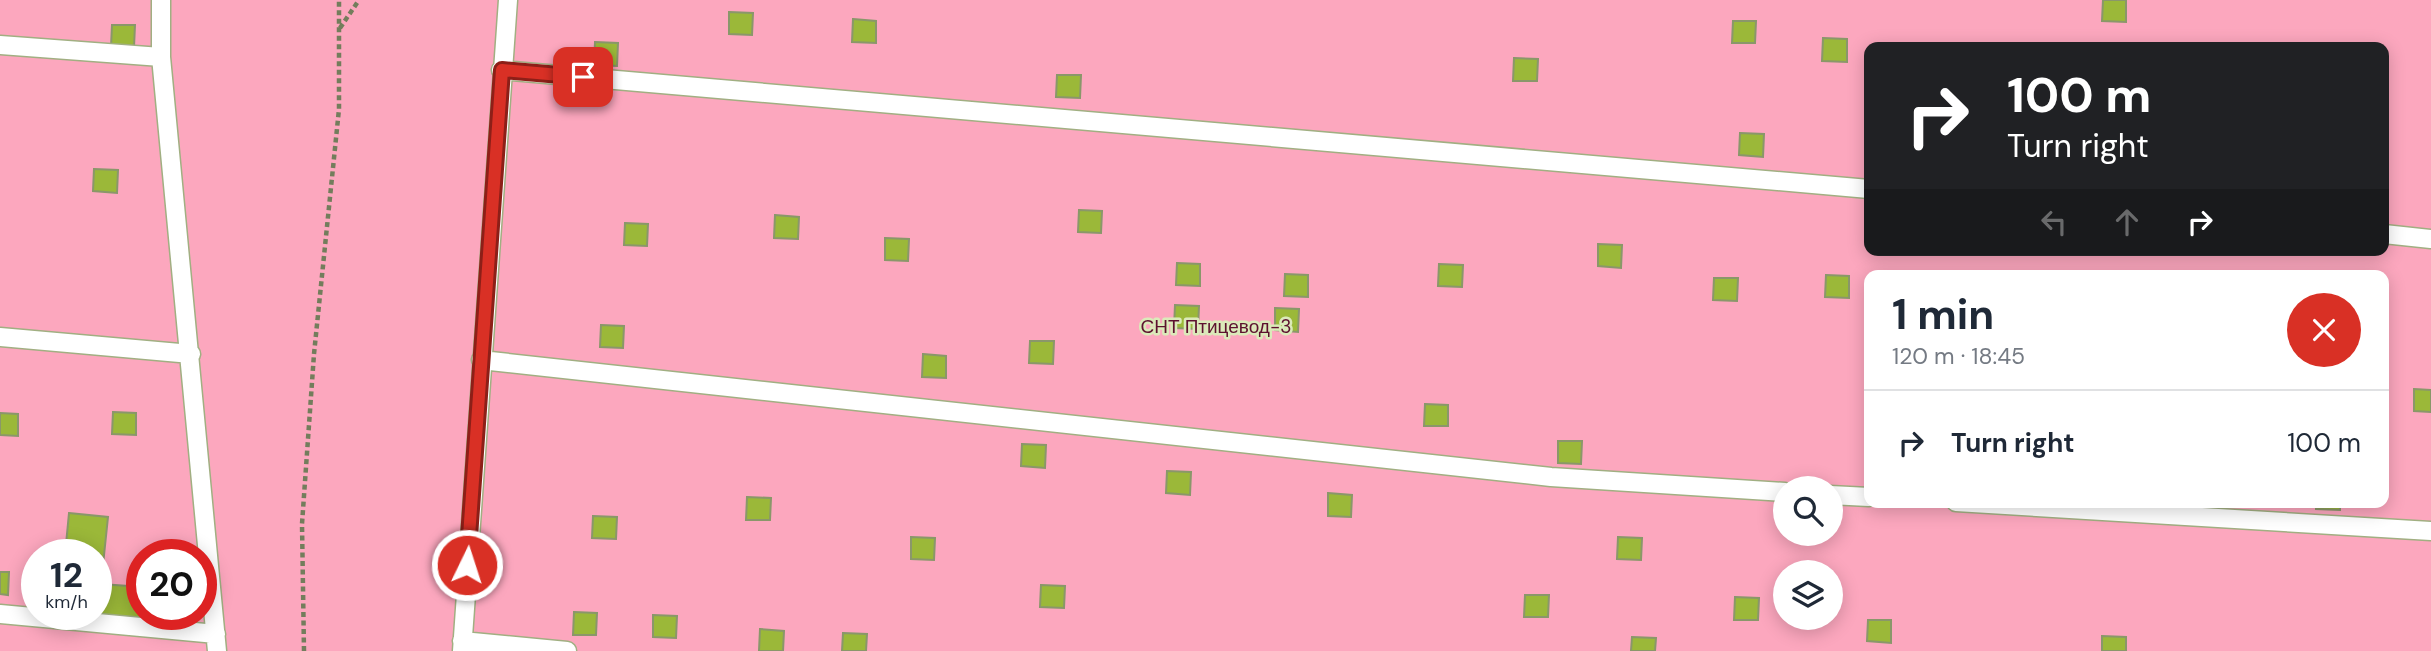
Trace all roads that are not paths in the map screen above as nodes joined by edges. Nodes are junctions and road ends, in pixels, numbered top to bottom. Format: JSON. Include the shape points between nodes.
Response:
{"nodes":[{"id":1,"x":161,"y":0,"type":"edge"},
{"id":2,"x":508,"y":0,"type":"edge"},
{"id":3,"x":0,"y":45,"type":"edge"},
{"id":4,"x":161,"y":57,"type":"junction"},
{"id":5,"x":502,"y":70,"type":"junction"},
{"id":6,"x":1864,"y":190,"type":"edge"},
{"id":7,"x":2389,"y":235,"type":"edge"},
{"id":8,"x":2431,"y":239,"type":"edge"},
{"id":9,"x":0,"y":337,"type":"edge"},
{"id":10,"x":191,"y":354,"type":"junction"},
{"id":11,"x":481,"y":360,"type":"junction"},
{"id":12,"x":1773,"y":491,"type":"edge"},
{"id":13,"x":1843,"y":496,"type":"edge"},
{"id":14,"x":1864,"y":497,"type":"edge"},
{"id":15,"x":2054,"y":508,"type":"edge"},
{"id":16,"x":2431,"y":531,"type":"edge"},
{"id":17,"x":0,"y":614,"type":"edge"},
{"id":18,"x":217,"y":643,"type":"edge"},
{"id":19,"x":462,"y":646,"type":"edge"},
{"id":20,"x":567,"y":651,"type":"edge"}],
"edges":[{"from":1,"to":4,"type":"lane"},
{"from":2,"to":5,"type":"lane"},
{"from":3,"to":4,"type":"lane"},
{"from":4,"to":10,"type":"lane"},
{"from":5,"to":6,"type":"lane"},
{"from":5,"to":11,"type":"lane"},
{"from":7,"to":8,"type":"lane"},
{"from":9,"to":10,"type":"lane"},
{"from":10,"to":18,"type":"lane"},
{"from":11,"to":12,"type":"lane","via":[[1551,477]]},
{"from":11,"to":19,"type":"lane"},
{"from":13,"to":14,"type":"lane"},
{"from":15,"to":16,"type":"lane"},
{"from":17,"to":18,"type":"lane"},
{"from":19,"to":20,"type":"lane"}]}
